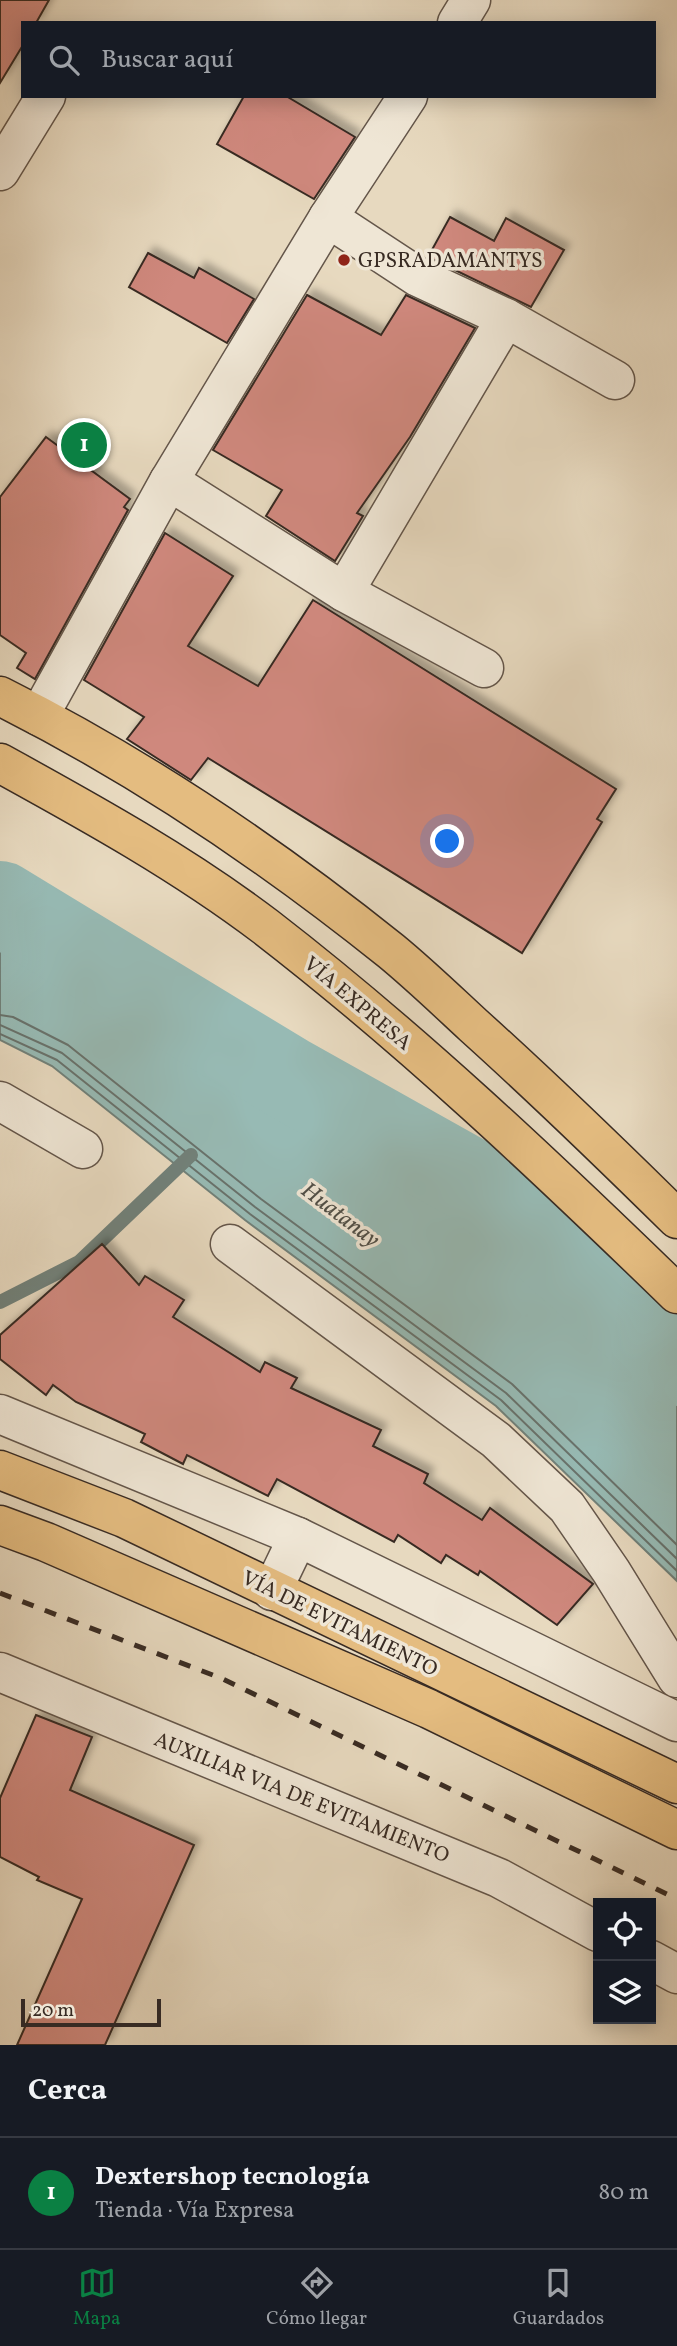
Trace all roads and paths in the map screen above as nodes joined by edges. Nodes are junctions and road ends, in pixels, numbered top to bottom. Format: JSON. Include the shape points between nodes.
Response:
{"nodes":[{"id":1,"x":471,"y":0,"type":"edge"},
{"id":2,"x":458,"y":21,"type":"edge"},
{"id":3,"x":45,"y":98,"type":"edge"},
{"id":4,"x":407,"y":98,"type":"edge"},
{"id":5,"x":0,"y":171,"type":"edge"},
{"id":6,"x":328,"y":219,"type":"junction"},
{"id":7,"x":506,"y":318,"type":"junction"},
{"id":8,"x":615,"y":380,"type":"dead end"},
{"id":9,"x":169,"y":481,"type":"junction"},
{"id":10,"x":344,"y":592,"type":"junction"},
{"id":11,"x":484,"y":668,"type":"dead end"},
{"id":12,"x":0,"y":696,"type":"edge"},
{"id":13,"x":40,"y":716,"type":"junction"},
{"id":14,"x":0,"y":763,"type":"edge"},
{"id":15,"x":0,"y":1101,"type":"edge"},
{"id":16,"x":83,"y":1149,"type":"dead end"},
{"id":17,"x":677,"y":1219,"type":"edge"},
{"id":18,"x":230,"y":1244,"type":"dead end"},
{"id":19,"x":677,"y":1294,"type":"edge"},
{"id":20,"x":0,"y":1414,"type":"edge"},
{"id":21,"x":0,"y":1469,"type":"edge"},
{"id":22,"x":0,"y":1525,"type":"edge"},
{"id":23,"x":298,"y":1537,"type":"junction"},
{"id":24,"x":272,"y":1591,"type":"junction"},
{"id":25,"x":0,"y":1672,"type":"edge"},
{"id":26,"x":677,"y":1678,"type":"edge"},
{"id":27,"x":677,"y":1722,"type":"edge"},
{"id":28,"x":677,"y":1784,"type":"edge"},
{"id":29,"x":677,"y":1830,"type":"edge"},
{"id":30,"x":593,"y":1929,"type":"edge"},
{"id":31,"x":653,"y":1961,"type":"edge"},
{"id":32,"x":677,"y":1974,"type":"edge"}],
"edges":[{"from":1,"to":2,"type":"street"},
{"from":3,"to":5,"type":"street"},
{"from":4,"to":6,"type":"street"},
{"from":6,"to":7,"type":"street","via":[[418,277]]},
{"from":6,"to":9,"type":"street"},
{"from":7,"to":8,"type":"street"},
{"from":7,"to":10,"type":"street"},
{"from":9,"to":10,"type":"street"},
{"from":9,"to":13,"type":"street"},
{"from":10,"to":11,"type":"street"},
{"from":12,"to":13,"type":"main road"},
{"from":13,"to":17,"type":"main road","via":[[284,869],[393,952],[571,1113]]},
{"from":14,"to":19,"type":"main road","name":"VÍA EXPRESA","via":[[127,833],[264,926],[387,1026],[571,1191]]},
{"from":15,"to":16,"type":"street"},
{"from":18,"to":26,"type":"street","via":[[496,1440],[567,1507]]},
{"from":20,"to":23,"type":"street"},
{"from":21,"to":24,"type":"main road","name":"VÍA DE EVITAMIENTO","via":[[124,1518]]},
{"from":22,"to":29,"type":"main road","name":"VÍA DE EVITAMIENTO","via":[[429,1709]]},
{"from":23,"to":24,"type":"street"},
{"from":23,"to":27,"type":"street"},
{"from":24,"to":28,"type":"main road","name":"VÍA DE EVITAMIENTO"},
{"from":25,"to":30,"type":"street","name":"AUXILIAR VIA DE EVITAMIENTO","via":[[499,1878]]},
{"from":31,"to":32,"type":"street"}]}
